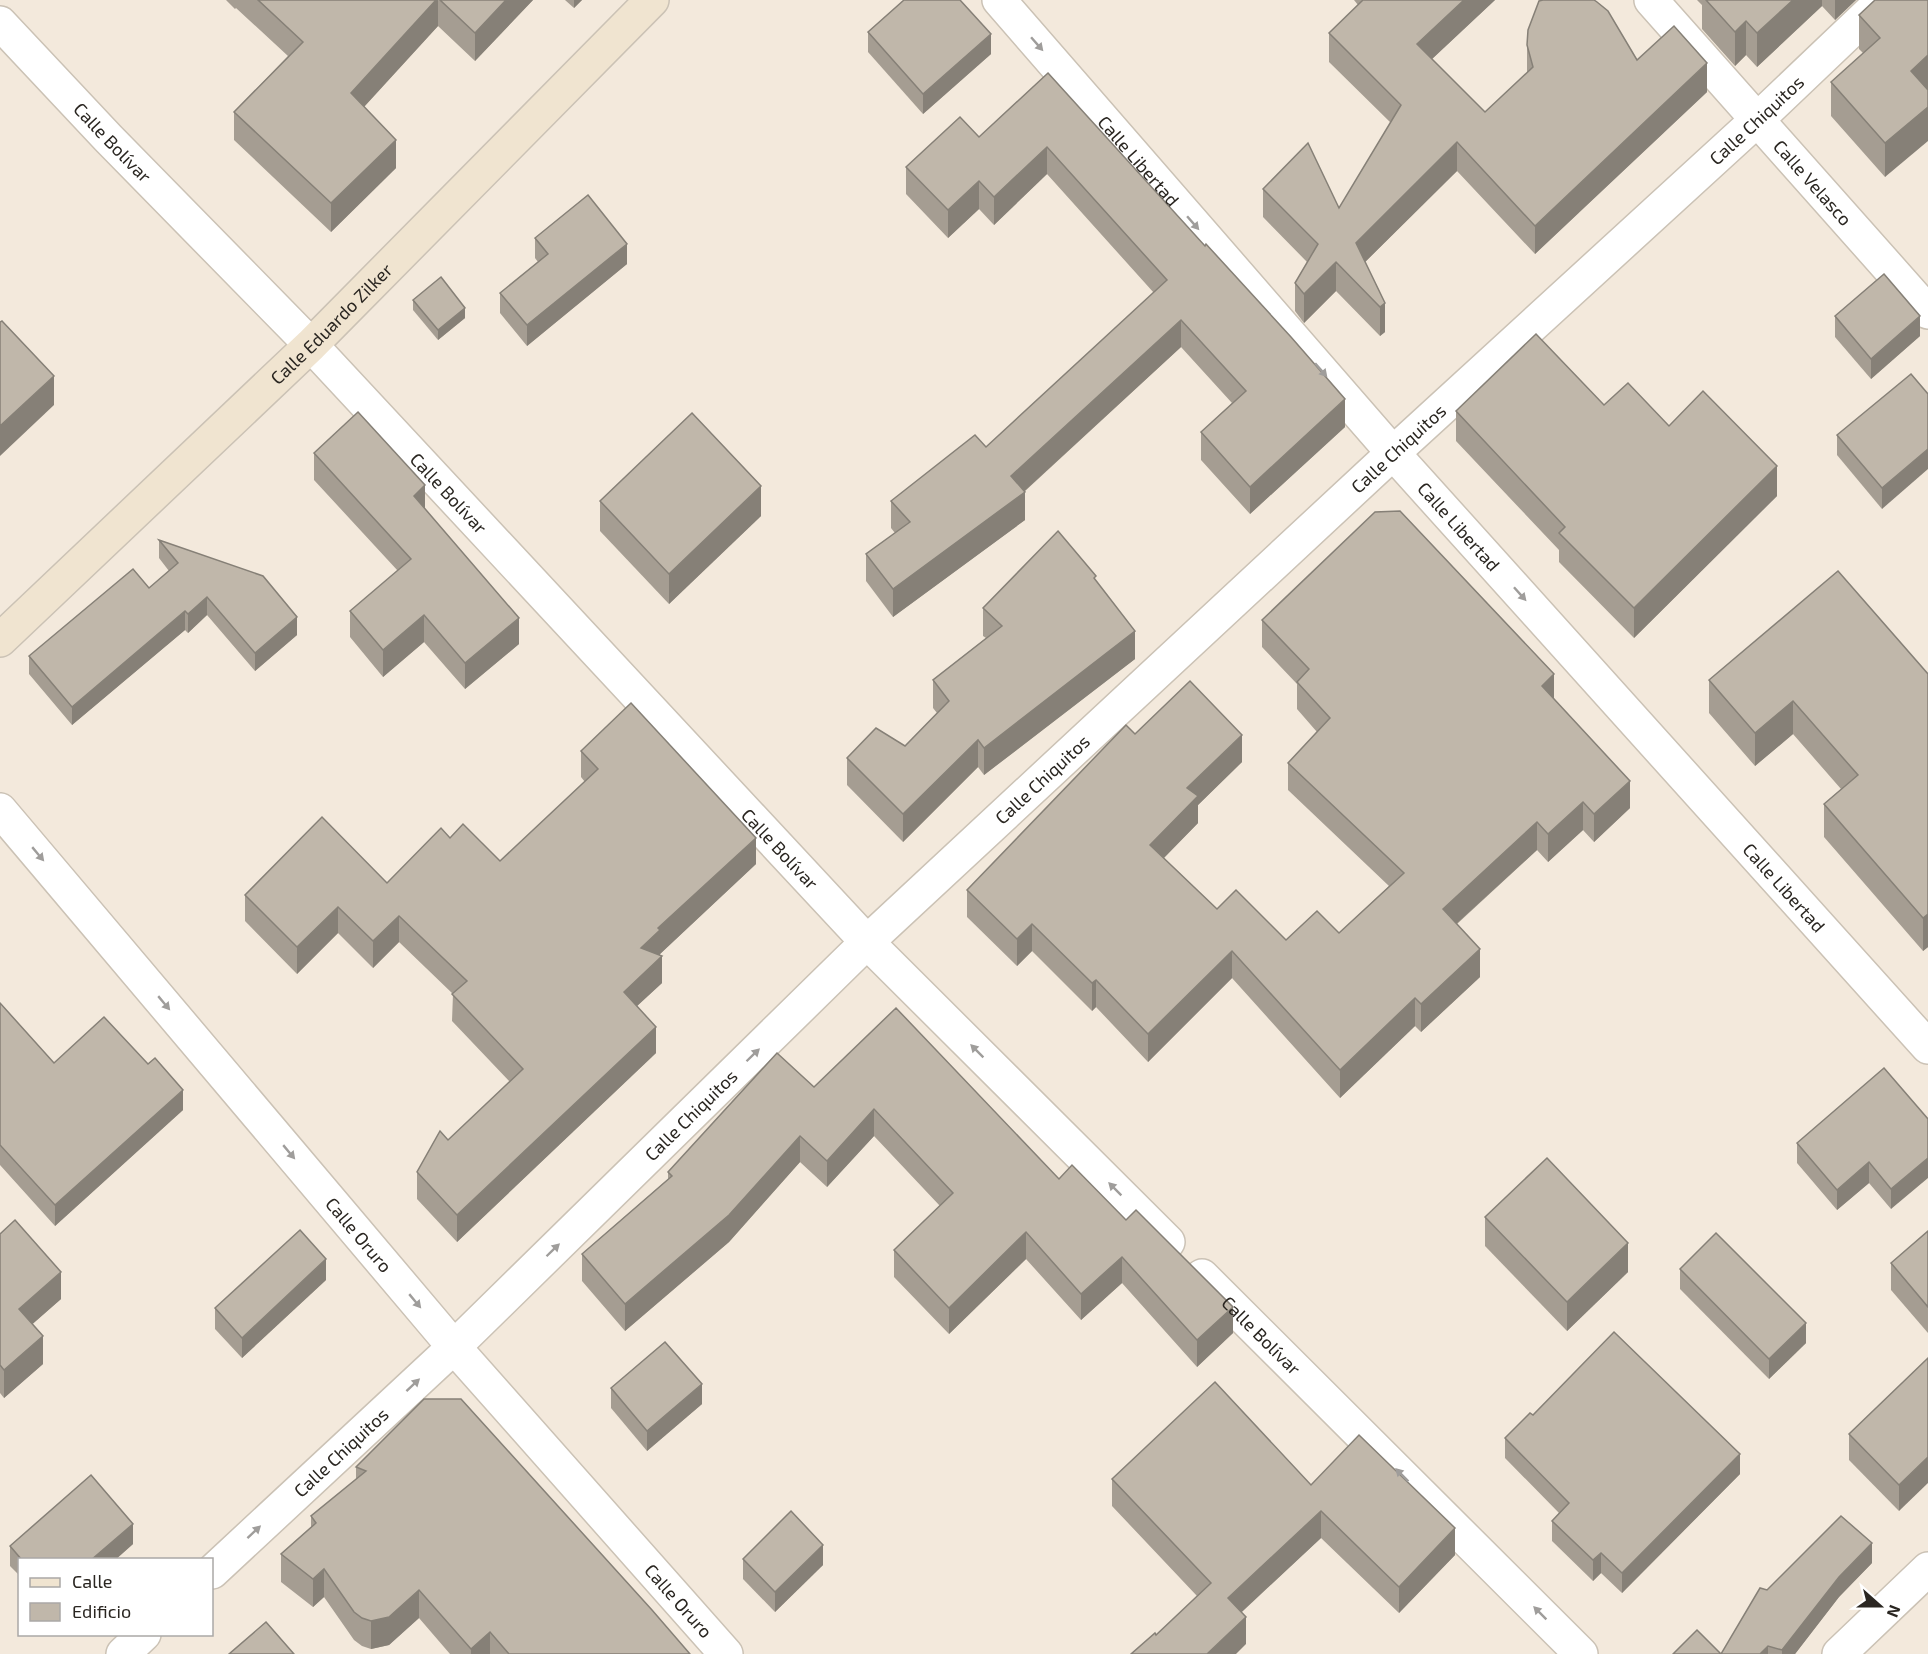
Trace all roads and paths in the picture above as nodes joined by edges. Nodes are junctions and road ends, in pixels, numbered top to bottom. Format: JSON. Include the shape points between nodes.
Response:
{"nodes":[{"id":1,"x":652,"y":0,"type":"edge"},
{"id":2,"x":999,"y":0,"type":"edge"},
{"id":3,"x":1651,"y":0,"type":"edge"},
{"id":4,"x":1883,"y":0,"type":"edge"},
{"id":5,"x":0,"y":23,"type":"edge"},
{"id":6,"x":1758,"y":119,"type":"junction"},
{"id":7,"x":1928,"y":312,"type":"edge"},
{"id":8,"x":311,"y":345,"type":"junction"},
{"id":9,"x":1393,"y":453,"type":"junction"},
{"id":10,"x":0,"y":640,"type":"edge"},
{"id":11,"x":0,"y":810,"type":"edge"},
{"id":12,"x":867,"y":942,"type":"junction"},
{"id":13,"x":1928,"y":1047,"type":"edge"},
{"id":14,"x":454,"y":1347,"type":"junction"},
{"id":15,"x":1928,"y":1569,"type":"edge"},
{"id":16,"x":213,"y":1571,"type":"edge"},
{"id":17,"x":143,"y":1636,"type":"edge"},
{"id":18,"x":123,"y":1654,"type":"edge"},
{"id":19,"x":726,"y":1654,"type":"edge"},
{"id":20,"x":1581,"y":1654,"type":"edge"},
{"id":21,"x":1839,"y":1654,"type":"edge"}],
"edges":[{"from":1,"to":8,"type":"street","name":"Calle Eduardo Zilker"},
{"from":2,"to":9,"type":"street","name":"Calle Libertad","one_way":true},
{"from":3,"to":6,"type":"street","name":"Calle Velasco"},
{"from":4,"to":6,"type":"street","name":"Calle Chiquitos"},
{"from":5,"to":8,"type":"street","name":"Calle Bolívar"},
{"from":6,"to":7,"type":"street","name":"Calle Velasco"},
{"from":6,"to":9,"type":"street","name":"Calle Chiquitos"},
{"from":8,"to":10,"type":"street","name":"Calle Eduardo Zilker"},
{"from":8,"to":12,"type":"street","name":"Calle Bolívar"},
{"from":9,"to":12,"type":"street","name":"Calle Chiquitos"},
{"from":9,"to":13,"type":"street","name":"Calle Libertad","one_way":true},
{"from":11,"to":14,"type":"street","name":"Calle Oruro","one_way":true},
{"from":14,"to":12,"type":"street","name":"Calle Chiquitos","one_way":true},
{"from":20,"to":12,"type":"street","name":"Calle Bolívar","one_way":true},
{"from":16,"to":14,"type":"street","name":"Calle Chiquitos","one_way":true},
{"from":14,"to":19,"type":"street","name":"Calle Oruro"},
{"from":15,"to":21,"type":"street"},
{"from":17,"to":18,"type":"street"}]}
